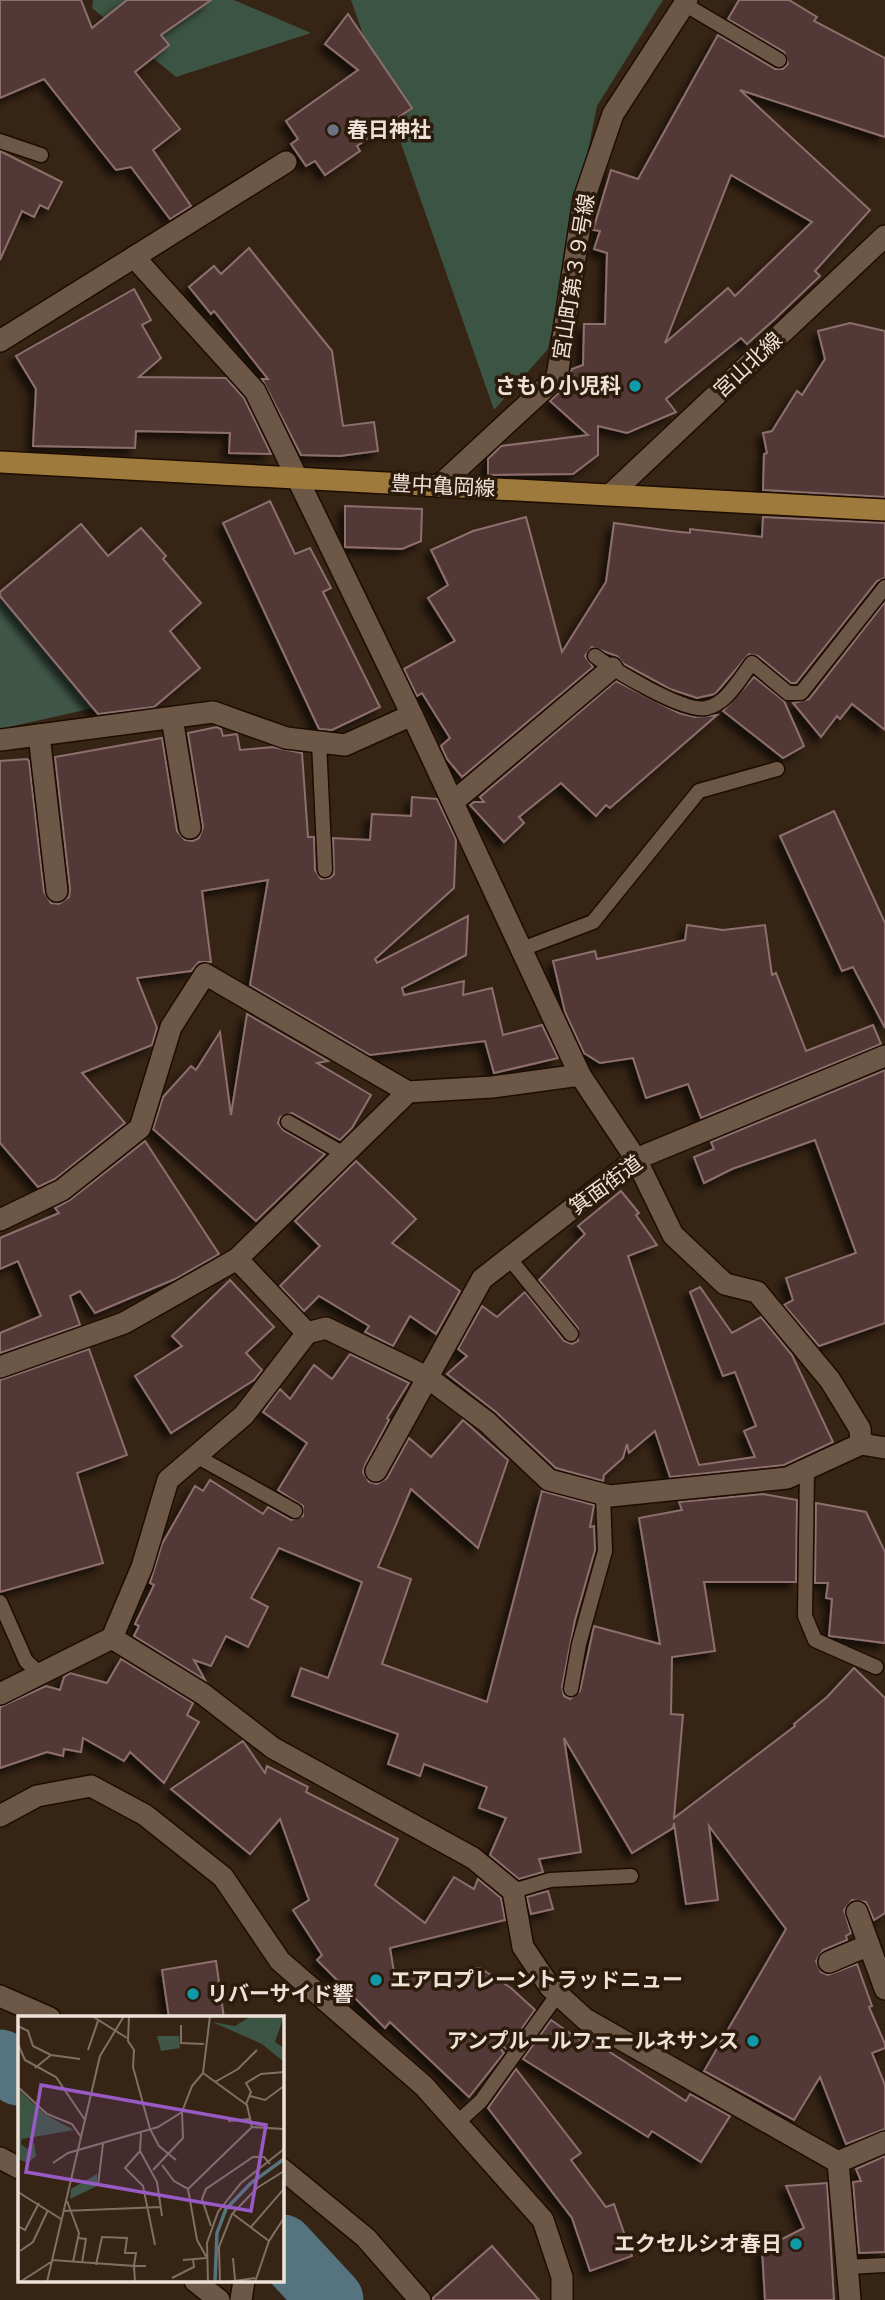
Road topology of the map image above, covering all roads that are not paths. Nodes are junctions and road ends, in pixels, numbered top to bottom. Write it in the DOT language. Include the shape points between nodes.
graph roads {
  1 [pos="685,2"];
  2 [pos="779,60"];
  3 [pos="0,141"];
  4 [pos="41,155"];
  5 [pos="286,162"];
  6 [pos="885,236"];
  7 [pos="134,257"];
  8 [pos="0,341"];
  9 [pos="0,462"];
  10 [pos="297,480"];
  11 [pos="439,486"];
  12 [pos="611,494"];
  13 [pos="885,510"];
  14 [pos="885,587"];
  15 [pos="595,656"];
  16 [pos="612,668"];
  17 [pos="412,715"];
  18 [pos="172,718"];
  19 [pos="39,735"];
  20 [pos="0,740"];
  21 [pos="319,742"];
  22 [pos="776,769"];
  23 [pos="453,802"];
  24 [pos="190,828"];
  25 [pos="325,870"];
  26 [pos="57,891"];
  27 [pos="522,949"];
  28 [pos="885,1056"];
  29 [pos="580,1074"];
  30 [pos="408,1093"];
  31 [pos="288,1122"];
  32 [pos="344,1154"];
  33 [pos="636,1159"];
  34 [pos="0,1220"];
  35 [pos="509,1258"];
  36 [pos="237,1259"];
  37 [pos="307,1333"];
  38 [pos="571,1334"];
  39 [pos="0,1367"];
  40 [pos="427,1377"];
  41 [pos="861,1444"];
  42 [pos="885,1448"];
  43 [pos="197,1456"];
  44 [pos="807,1469"];
  45 [pos="376,1471"];
  46 [pos="603,1495"];
  47 [pos="295,1511"];
  48 [pos="0,1602"];
  49 [pos="112,1638"];
  50 [pos="876,1667"];
  51 [pos="40,1674"];
  52 [pos="571,1689"];
  53 [pos="0,1694"];
  54 [pos="0,1816"];
  55 [pos="631,1876"];
  56 [pos="513,1891"];
  57 [pos="857,1912"];
  58 [pos="869,1945"];
  59 [pos="829,1962"];
  60 [pos="885,1989"];
  61 [pos="558,1994"];
  62 [pos="0,1996"];
  63 [pos="45,2016"];
  64 [pos="457,2123"];
  65 [pos="885,2142"];
  66 [pos="0,2158"];
  67 [pos="838,2162"];
  68 [pos="18,2167"];
  69 [pos="284,2171"];
  70 [pos="885,2265"];
  71 [pos="847,2267"];
  72 [pos="196,2282"];
  73 [pos="244,2282"];
  74 [pos="219,2300"];
  75 [pos="241,2300"];
  76 [pos="420,2300"];
  77 [pos="562,2300"];
  78 [pos="850,2300"];
  1 -- 2 [label="lane"];
  1 -- 11 [label="street, 宮山町第３９号線" via="613,114 584,199 557,377"];
  3 -- 4 [label="lane"];
  5 -- 7 [label="street"];
  6 -- 12 [label="street, 宮山北線"];
  7 -- 8 [label="street"];
  7 -- 10 [label="street" via="255,391"];
  9 -- 10 [label="main road, 豊中亀岡線"];
  10 -- 11 [label="main road, 豊中亀岡線"];
  10 -- 17 [label="street"];
  11 -- 12 [label="main road, 豊中亀岡線"];
  12 -- 13 [label="main road, 豊中亀岡線"];
  14 -- 16 [label="lane" via="801,693 788,693 752,663 724,699 706,709 685,705"];
  15 -- 16 [label="lane"];
  16 -- 23 [label="street"];
  17 -- 21 [label="street" via="345,745"];
  17 -- 23 [label="street"];
  18 -- 19 [label="street"];
  18 -- 21 [label="street" via="213,712 286,738"];
  18 -- 24 [label="street"];
  19 -- 20 [label="street"];
  19 -- 26 [label="street"];
  21 -- 25 [label="lane"];
  22 -- 27 [label="lane" via="699,791 593,922"];
  23 -- 27 [label="street"];
  27 -- 29 [label="street"];
  28 -- 33 [label="street, 箕面街道"];
  29 -- 30 [label="street"];
  29 -- 33 [label="street"];
  30 -- 32 [label="street"];
  30 -- 34 [label="street" via="205,974 171,1027 140,1128 62,1190"];
  31 -- 32 [label="lane"];
  32 -- 36 [label="street"];
  33 -- 35 [label="street, 箕面街道"];
  33 -- 41 [label="street" via="673,1235 725,1284 757,1292 830,1380 860,1429"];
  35 -- 38 [label="lane"];
  35 -- 40 [label="street, 箕面街道" via="482,1279"];
  36 -- 37 [label="street"];
  36 -- 39 [label="street" via="124,1323"];
  37 -- 40 [label="street" via="326,1328"];
  37 -- 43 [label="street" via="244,1415"];
  40 -- 45 [label="street, 箕面街道"];
  40 -- 46 [label="street" via="487,1422 549,1480"];
  41 -- 42 [label="street"];
  41 -- 44 [label="street"];
  43 -- 47 [label="lane"];
  43 -- 49 [label="street" via="168,1480 142,1567"];
  44 -- 46 [label="street" via="786,1478"];
  44 -- 50 [label="lane" via="805,1616 815,1640"];
  46 -- 52 [label="lane" via="605,1550"];
  48 -- 51 [label="lane" via="26,1661"];
  49 -- 51 [label="street"];
  49 -- 56 [label="street" via="203,1693 273,1748 473,1857"];
  51 -- 53 [label="street"];
  54 -- 64 [label="street" via="37,1796 91,1786 145,1815 223,1877 280,1961 424,2086"];
  55 -- 56 [label="lane" via="550,1880"];
  56 -- 61 [label="street" via="523,1947"];
  57 -- 58 [label="street"];
  58 -- 59 [label="street"];
  58 -- 60 [label="street"];
  61 -- 64 [label="lane" via="481,2101"];
  61 -- 67 [label="street" via="586,2019"];
  62 -- 63 [label="street"];
  64 -- 77 [label="street" via="543,2220 562,2277"];
  65 -- 67 [label="street"];
  66 -- 68 [label="street"];
  67 -- 71 [label="street"];
  69 -- 76 [label="street" via="366,2238"];
  70 -- 71 [label="lane"];
  71 -- 78 [label="street"];
  72 -- 74 [label="street"];
  73 -- 75 [label="street"];
}
